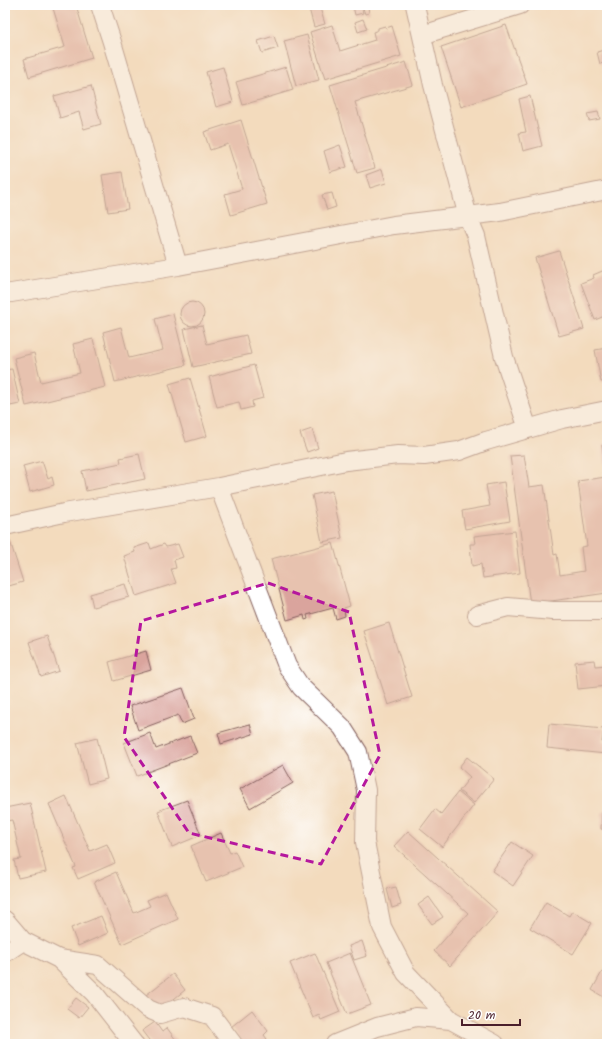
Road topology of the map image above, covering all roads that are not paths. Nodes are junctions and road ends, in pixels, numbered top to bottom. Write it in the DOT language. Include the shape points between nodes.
graph roads {
  1 [pos="100,5"];
  2 [pos="415,5"];
  3 [pos="520,5"];
  4 [pos="422,35"];
  5 [pos="607,190"];
  6 [pos="468,217"];
  7 [pos="178,266"];
  8 [pos="5,294"];
  9 [pos="607,410"];
  10 [pos="528,429"];
  11 [pos="219,486"];
  12 [pos="5,526"];
  13 [pos="607,609"];
  14 [pos="477,615"];
  15 [pos="5,920"];
  16 [pos="23,941"];
  17 [pos="5,953"];
  18 [pos="59,959"];
  19 [pos="451,1020"];
  20 [pos="134,1044"];
  21 [pos="233,1044"];
  22 [pos="336,1044"];
  23 [pos="495,1044"];
  1 -- 7 [label="street"];
  2 -- 4 [label="street"];
  3 -- 4 [label="street"];
  4 -- 6 [label="street"];
  5 -- 6 [label="street"];
  6 -- 7 [label="street" via="394,225"];
  6 -- 10 [label="street" via="476,236 504,357"];
  7 -- 8 [label="street"];
  9 -- 10 [label="street"];
  10 -- 11 [label="street" via="459,451 424,456 375,456"];
  11 -- 12 [label="street"];
  11 -- 19 [label="street" via="287,666 301,687 342,727 358,752 366,790 365,842 382,927 406,973"];
  13 -- 14 [label="street" via="553,611 508,607"];
  15 -- 16 [label="street"];
  16 -- 17 [label="street"];
  16 -- 18 [label="street"];
  18 -- 20 [label="street" via="94,994"];
  18 -- 21 [label="street" via="98,965 148,1009 160,1014 184,1007 212,1016"];
  19 -- 22 [label="street" via="416,1017 377,1027"];
  19 -- 23 [label="street"];
}
